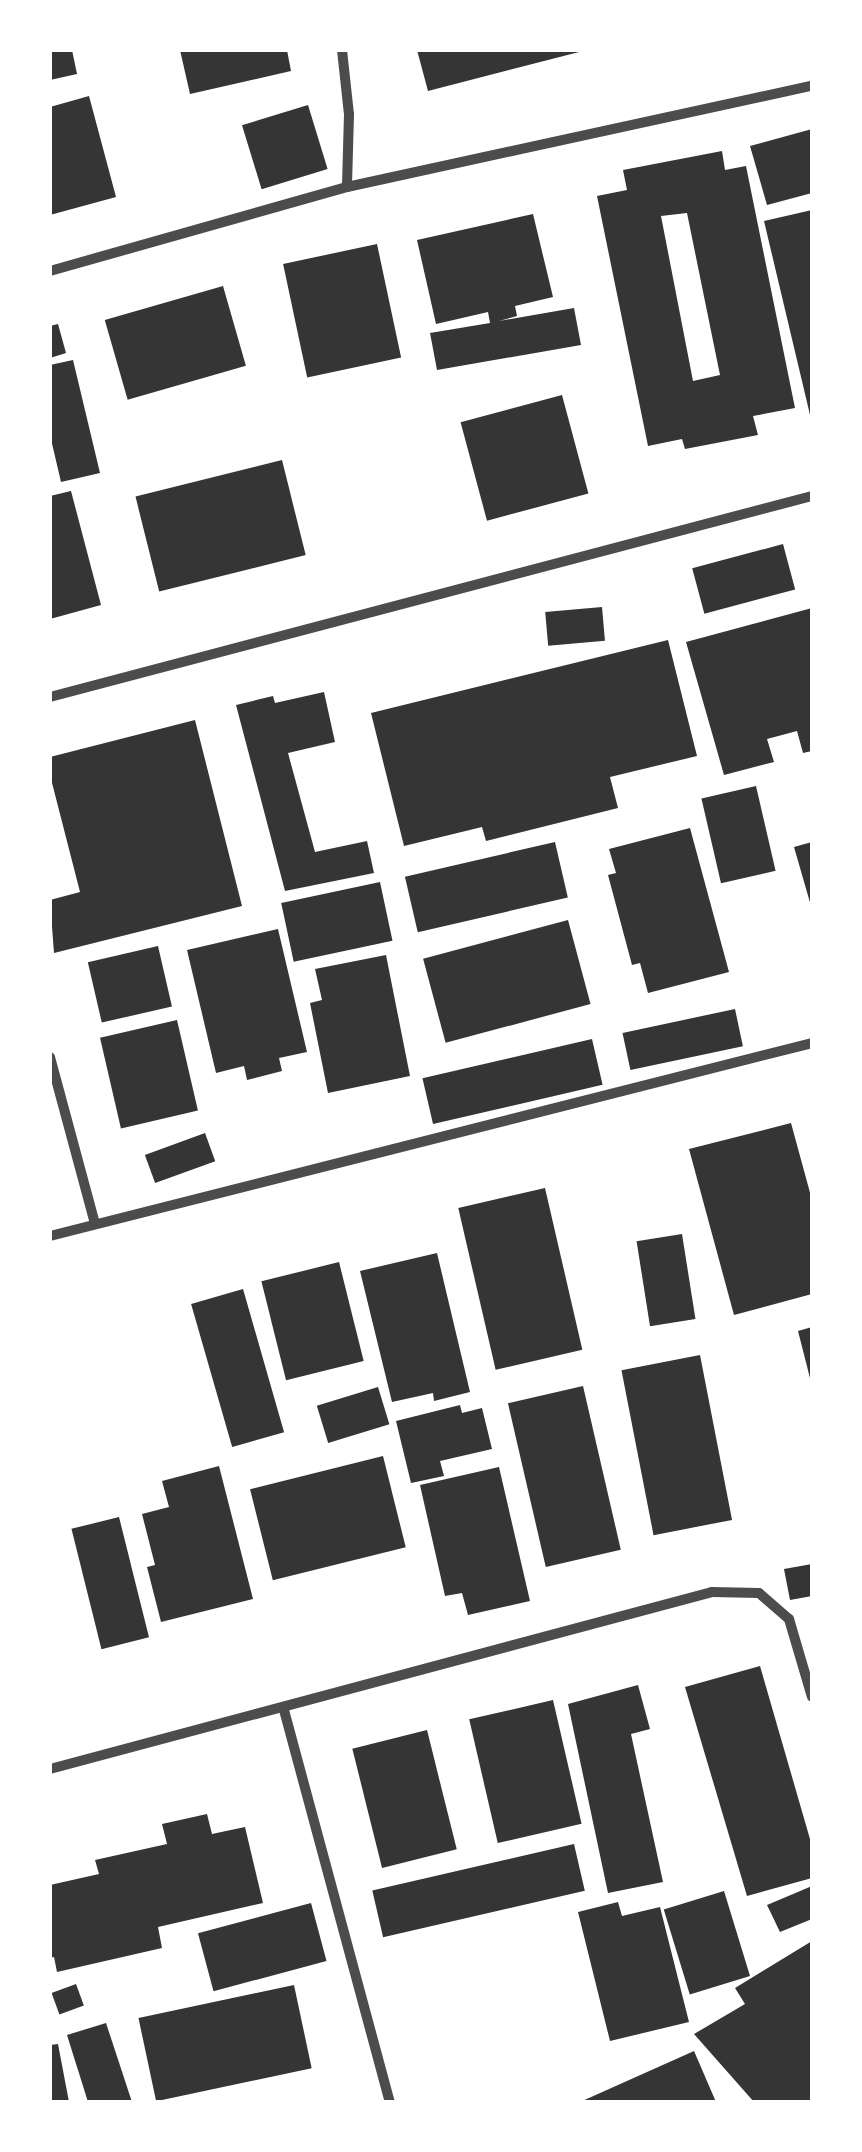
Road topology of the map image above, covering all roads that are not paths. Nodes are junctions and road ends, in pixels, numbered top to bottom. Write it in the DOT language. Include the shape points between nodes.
graph roads {
  1 [pos="342,50"];
  2 [pos="812,86"];
  3 [pos="348,187"];
  4 [pos="50,271"];
  5 [pos="812,496"];
  6 [pos="50,696"];
  7 [pos="812,1043"];
  8 [pos="50,1057"];
  9 [pos="95,1224"];
  10 [pos="50,1236"];
  11 [pos="812,1697"];
  12 [pos="284,1710"];
  13 [pos="50,1769"];
  14 [pos="390,2102"];
  1 -- 3 [label="street"];
  2 -- 3 [label="street"];
  3 -- 4 [label="street"];
  5 -- 6 [label="street"];
  7 -- 9 [label="street"];
  8 -- 9 [label="street"];
  9 -- 10 [label="street"];
  11 -- 12 [label="street" via="789,1619 759,1593 712,1592"];
  12 -- 13 [label="street"];
  12 -- 14 [label="street"];
}
